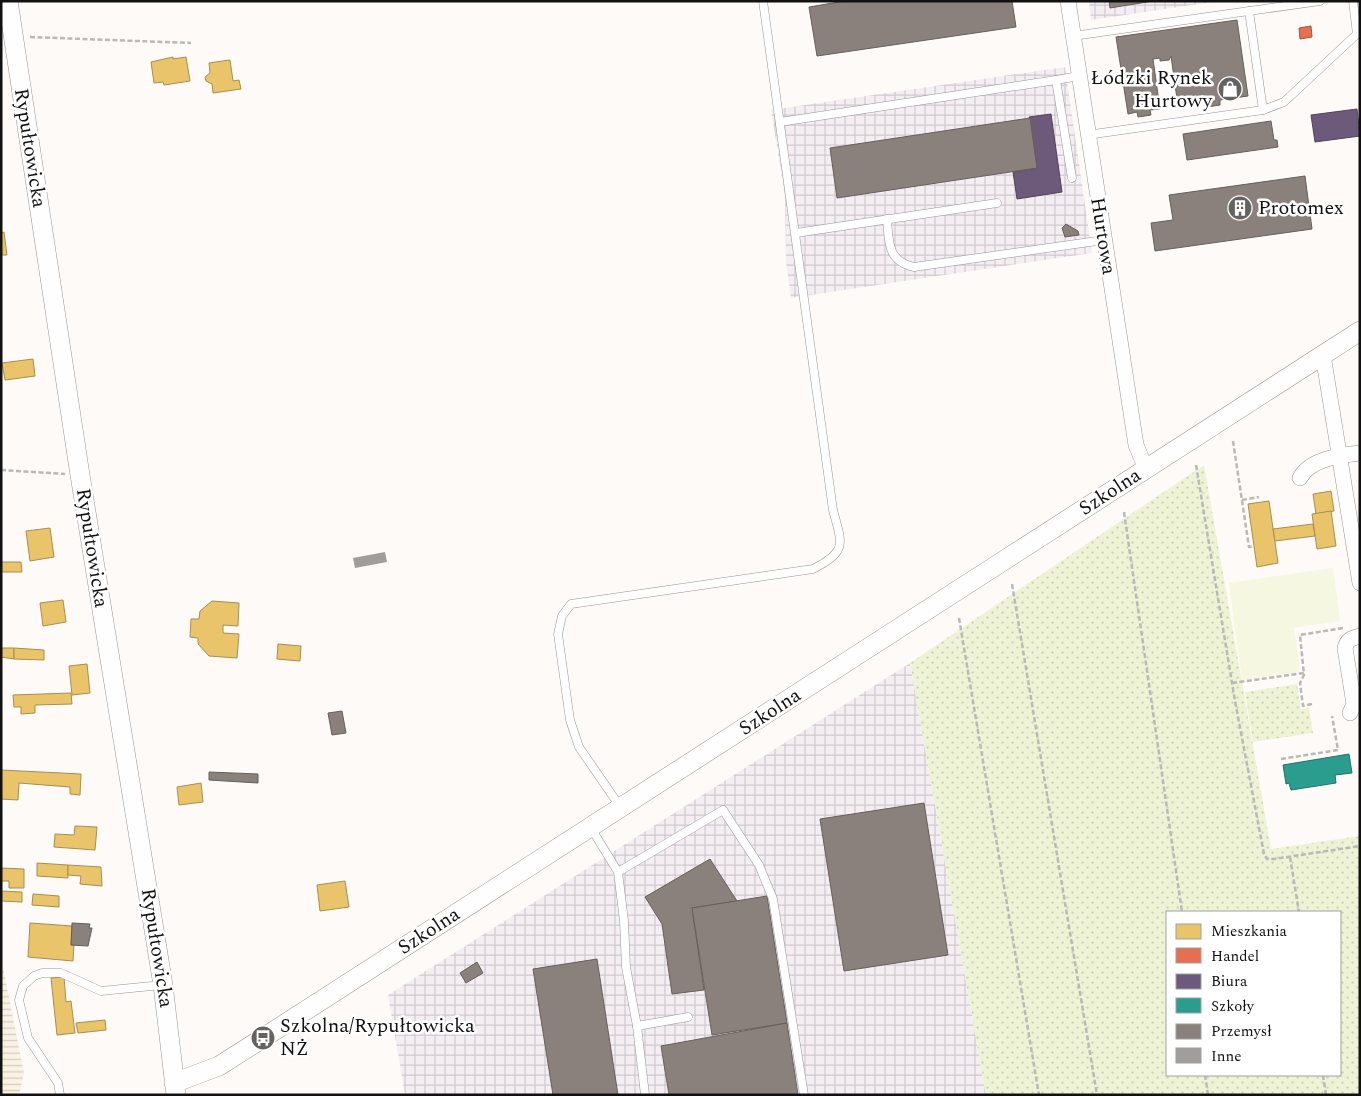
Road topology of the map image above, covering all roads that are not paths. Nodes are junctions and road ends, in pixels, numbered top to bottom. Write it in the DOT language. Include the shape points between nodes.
graph roads {
  1 [pos="8,1"];
  2 [pos="763,1"];
  3 [pos="1068,1"];
  4 [pos="1320,1"];
  5 [pos="1353,1"];
  6 [pos="1249,11"];
  7 [pos="1073,36"];
  8 [pos="1079,76"];
  9 [pos="1056,80"];
  10 [pos="1263,110"];
  11 [pos="780,122"];
  12 [pos="1087,135"];
  13 [pos="1072,178"];
  14 [pos="997,203"];
  15 [pos="887,219"];
  16 [pos="796,232"];
  17 [pos="1104,240"];
  18 [pos="1360,330"];
  19 [pos="1323,355"];
  20 [pos="1360,453"];
  21 [pos="1338,455"];
  22 [pos="1146,469"];
  23 [pos="1300,478"];
  24 [pos="1360,583"];
  25 [pos="1355,637"];
  26 [pos="1350,713"];
  27 [pos="621,808"];
  28 [pos="590,828"];
  29 [pos="618,872"];
  30 [pos="163,985"];
  31 [pos="688,1017"];
  32 [pos="637,1026"];
  33 [pos="175,1089"];
  34 [pos="60,1095"];
  35 [pos="645,1095"];
  36 [pos="804,1095"];
  1 -- 30 [label="street, Rypułtowicka" via="80,475"];
  2 -- 11 [label="lane"];
  3 -- 7 [label="street, Hurtowa"];
  4 -- 6 [label="lane"];
  5 -- 10 [label="lane" via="1357,34 1284,102"];
  6 -- 7 [label="lane"];
  6 -- 10 [label="lane"];
  7 -- 8 [label="street, Hurtowa"];
  8 -- 9 [label="lane"];
  8 -- 12 [label="street, Hurtowa"];
  9 -- 11 [label="lane"];
  9 -- 13 [label="lane"];
  10 -- 12 [label="lane"];
  11 -- 16 [label="lane"];
  12 -- 17 [label="street, Hurtowa"];
  14 -- 15 [label="lane"];
  15 -- 16 [label="lane"];
  15 -- 17 [label="lane" via="894,257 903,265 914,267"];
  16 -- 27 [label="lane" via="840,547 831,560 813,569 571,604 562,616 558,634 570,720 579,746"];
  17 -- 22 [label="street, Hurtowa" via="1136,445"];
  18 -- 19 [label="street, Szkolna"];
  19 -- 21 [label="street"];
  19 -- 22 [label="street, Szkolna"];
  20 -- 21 [label="street"];
  21 -- 23 [label="street" via="1306,468"];
  21 -- 24 [label="street"];
  22 -- 27 [label="street, Szkolna"];
  25 -- 26 [label="street" via="1345,648 1354,704"];
  27 -- 28 [label="street, Szkolna"];
  28 -- 29 [label="lane"];
  28 -- 33 [label="street, Szkolna" via="219,1066"];
  29 -- 32 [label="lane" via="626,967"];
  29 -- 36 [label="lane" via="723,810 759,865 773,899"];
  30 -- 33 [label="street, Rypułtowicka"];
  30 -- 34 [label="lane" via="100,991 61,973 42,973 23,986 19,1000 28,1038 58,1084"];
  31 -- 32 [label="lane"];
  32 -- 35 [label="lane"];
}
